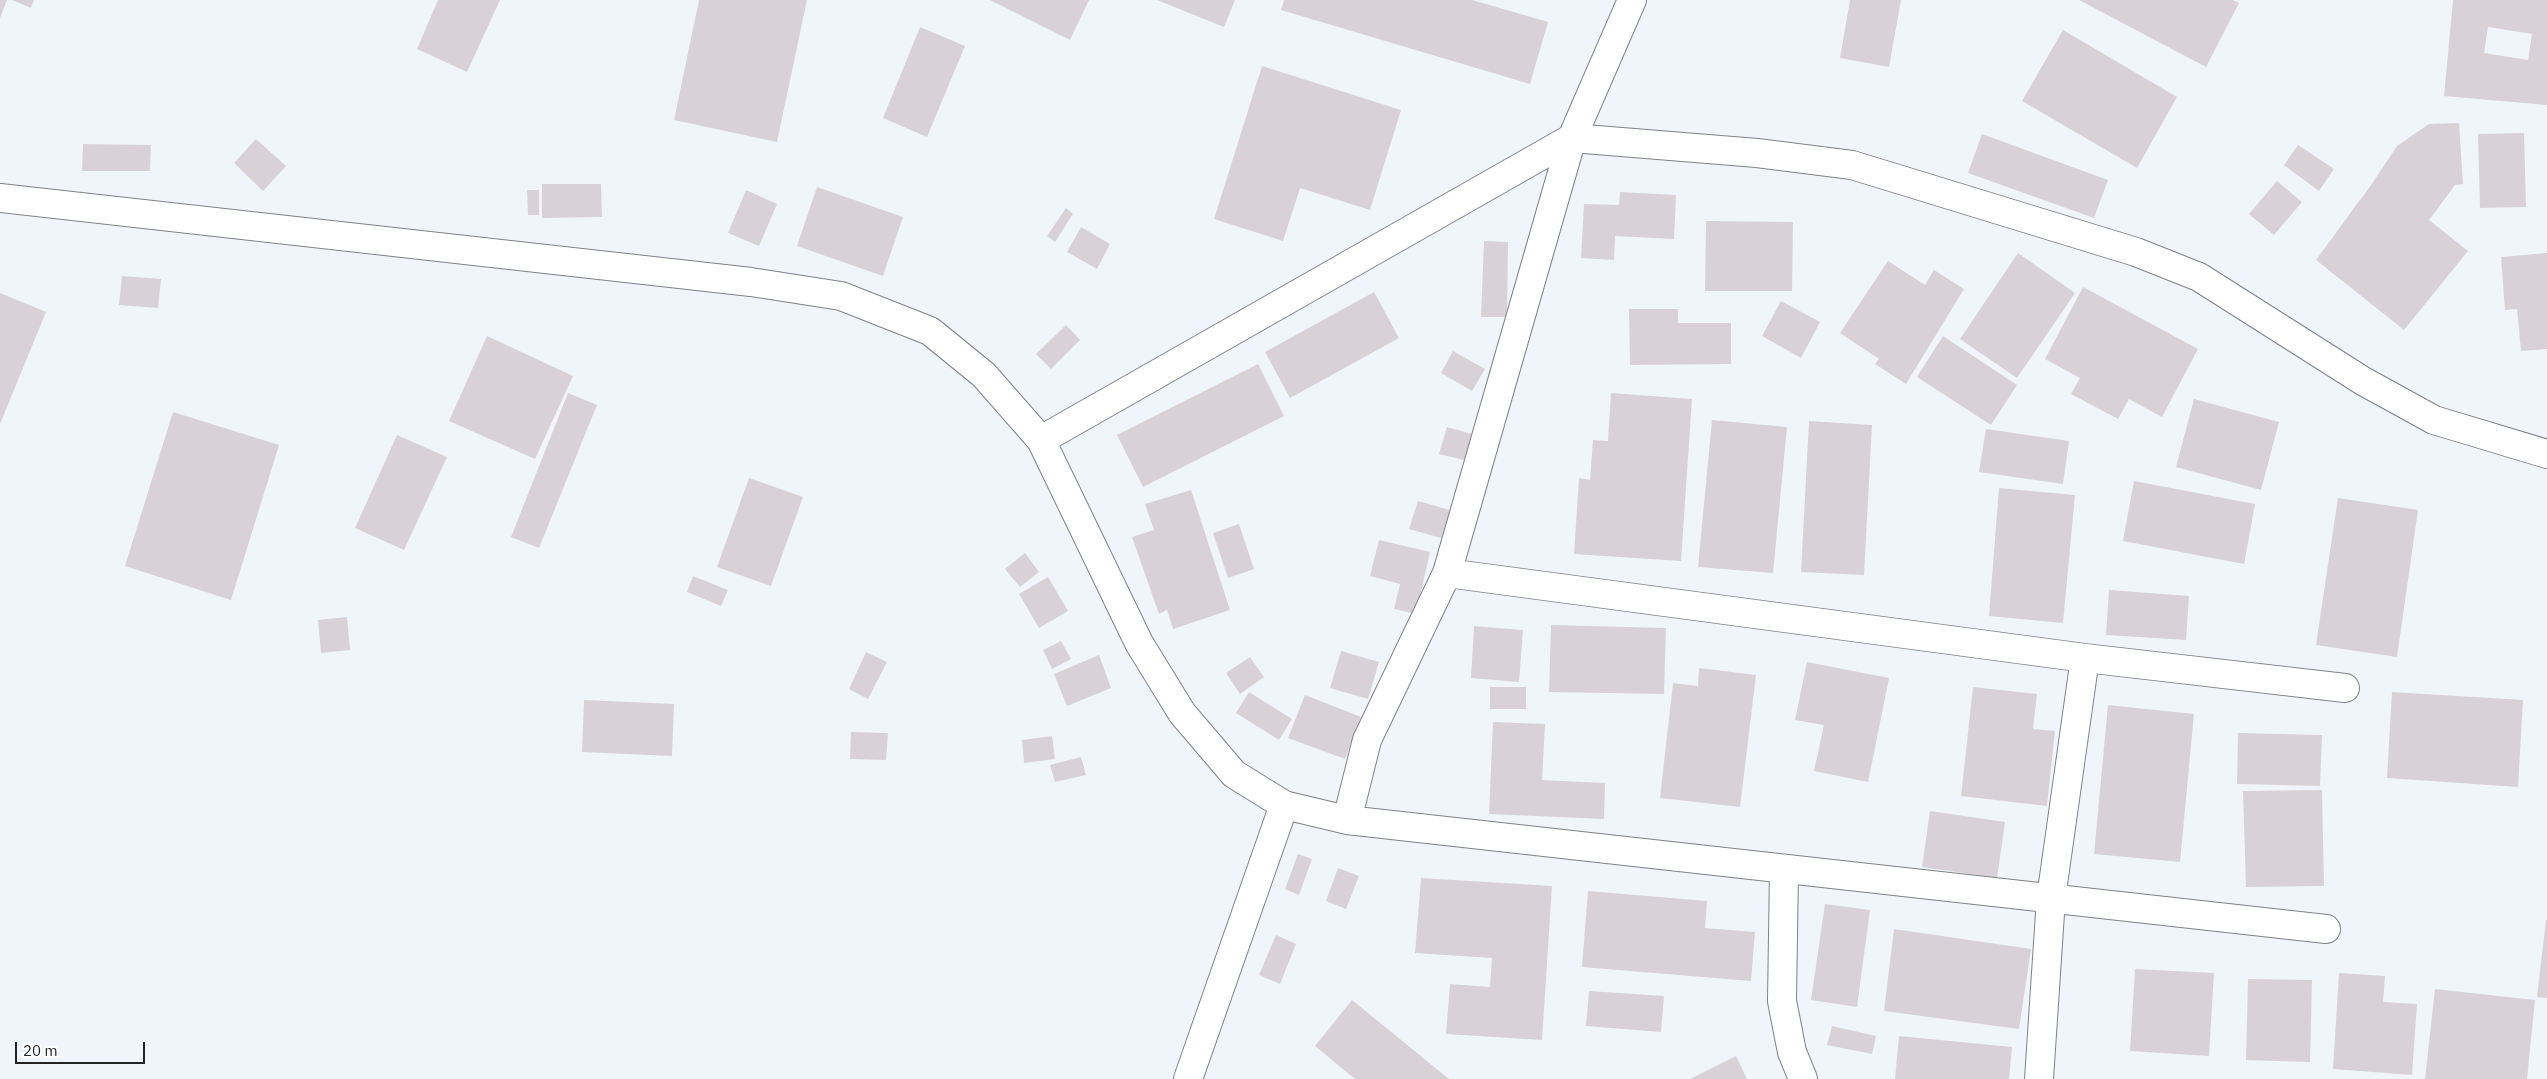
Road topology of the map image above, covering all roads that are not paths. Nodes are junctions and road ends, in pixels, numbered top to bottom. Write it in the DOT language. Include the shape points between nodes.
graph roads {
  1 [pos="1632,0"];
  2 [pos="1572,138"];
  3 [pos="0,198"];
  4 [pos="1041,440"];
  5 [pos="2547,454"];
  6 [pos="1447,572"];
  7 [pos="2085,658"];
  8 [pos="2345,688"];
  9 [pos="1284,805"];
  10 [pos="1347,820"];
  11 [pos="1784,870"];
  12 [pos="2051,898"];
  13 [pos="2326,929"];
  14 [pos="1188,1079"];
  15 [pos="1803,1079"];
  16 [pos="2039,1079"];
  1 -- 2 [label="street"];
  2 -- 4 [label="street"];
  2 -- 5 [label="street" via="1757,153 1852,165 2136,252 2199,277 2363,381 2434,420"];
  2 -- 6 [label="street"];
  3 -- 4 [label="street" via="751,282 841,296 930,331 984,374"];
  4 -- 9 [label="street" via="1140,643 1182,713 1234,774"];
  6 -- 7 [label="street"];
  6 -- 10 [label="street" via="1367,740"];
  7 -- 8 [label="street"];
  7 -- 12 [label="street"];
  9 -- 10 [label="street"];
  9 -- 14 [label="street"];
  10 -- 11 [label="street"];
  11 -- 12 [label="street"];
  11 -- 15 [label="street" via="1782,1001 1792,1052"];
  12 -- 13 [label="street"];
  12 -- 16 [label="street"];
}
